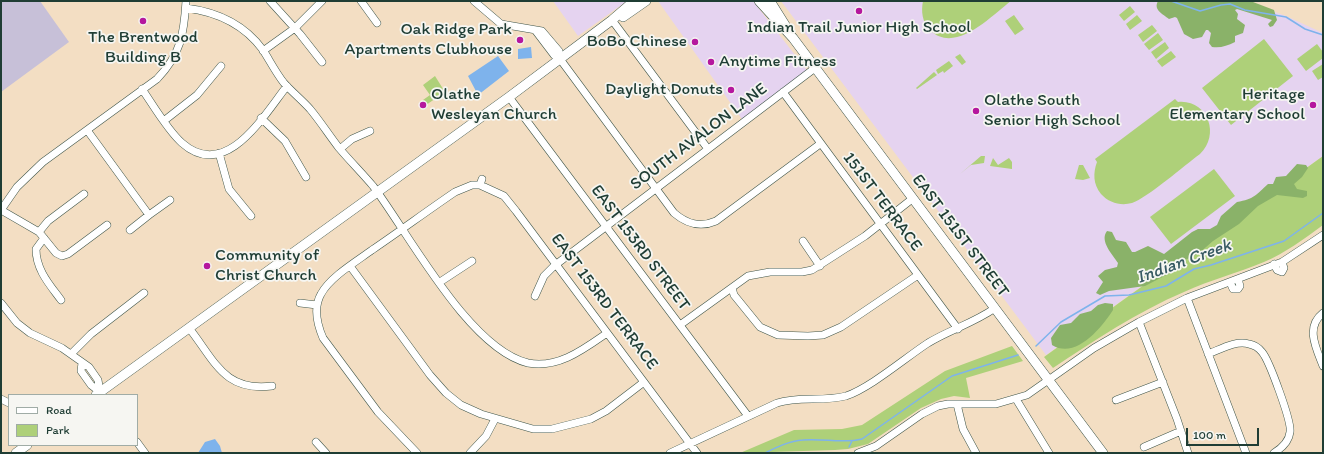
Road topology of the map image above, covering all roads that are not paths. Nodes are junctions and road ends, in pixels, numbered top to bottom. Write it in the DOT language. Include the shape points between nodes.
graph roads {
  1 [pos="270,1"];
  2 [pos="322,1"];
  3 [pos="361,1"];
  4 [pos="474,1"];
  5 [pos="634,1"];
  6 [pos="646,1"];
  7 [pos="759,1"];
  8 [pos="770,1"];
  9 [pos="186,5"];
  10 [pos="612,20"];
  11 [pos="376,23"];
  12 [pos="295,28"];
  13 [pos="793,38"];
  14 [pos="263,51"];
  15 [pos="560,59"];
  16 [pos="322,62"];
  17 [pos="221,66"];
  18 [pos="815,68"];
  19 [pos="287,86"];
  20 [pos="142,89"];
  21 [pos="783,92"];
  22 [pos="509,97"];
  23 [pos="261,118"];
  24 [pos="165,120"];
  25 [pos="87,130"];
  26 [pos="370,131"];
  27 [pos="820,144"];
  28 [pos="340,149"];
  29 [pos="708,149"];
  30 [pos="219,154"];
  31 [pos="306,176"];
  32 [pos="656,188"];
  33 [pos="377,192"];
  34 [pos="84,194"];
  35 [pos="912,199"];
  36 [pos="170,200"];
  37 [pos="1,210"];
  38 [pos="150,215"];
  39 [pos="251,216"];
  40 [pos="107,225"];
  41 [pos="880,225"];
  42 [pos="606,227"];
  43 [pos="402,229"];
  44 [pos="130,230"];
  45 [pos="39,232"];
  46 [pos="44,238"];
  47 [pos="1322,238"];
  48 [pos="803,241"];
  49 [pos="472,261"];
  50 [pos="557,264"];
  51 [pos="350,266"];
  52 [pos="820,266"];
  53 [pos="918,274"];
  54 [pos="440,282"];
  55 [pos="732,288"];
  56 [pos="144,293"];
  57 [pos="535,296"];
  58 [pos="1187,298"];
  59 [pos="61,300"];
  60 [pos="1,303"];
  61 [pos="300,303"];
  62 [pos="318,306"];
  63 [pos="995,308"];
  64 [pos="1323,313"];
  65 [pos="1138,322"];
  66 [pos="680,325"];
  67 [pos="189,328"];
  68 [pos="958,329"];
  69 [pos="607,333"];
  70 [pos="71,354"];
  71 [pos="1208,354"];
  72 [pos="1323,366"];
  73 [pos="1048,381"];
  74 [pos="644,382"];
  75 [pos="1162,382"];
  76 [pos="272,386"];
  77 [pos="99,394"];
  78 [pos="1016,399"];
  79 [pos="1116,400"];
  80 [pos="957,404"];
  81 [pos="748,416"];
  82 [pos="495,419"];
  83 [pos="1181,431"];
  84 [pos="316,442"];
  85 [pos="138,443"];
  86 [pos="691,444"];
  87 [pos="26,446"];
  88 [pos="1144,447"];
  89 [pos="861,452"];
  90 [pos="16,453"];
  91 [pos="146,453"];
  92 [pos="326,453"];
  93 [pos="417,453"];
  94 [pos="470,453"];
  95 [pos="670,453"];
  96 [pos="697,453"];
  97 [pos="976,453"];
  98 [pos="1049,453"];
  99 [pos="1103,453"];
  100 [pos="1188,453"];
  101 [pos="1246,453"];
  102 [pos="1274,453"];
  1 -- 12 [label="street"];
  2 -- 12 [label="street"];
  3 -- 11 [label="street"];
  4 -- 15 [label="street" via="501,24 546,34 559,51"];
  5 -- 10 [label="main road"];
  6 -- 10 [label="main road" via="622,18"];
  7 -- 13 [label="main road, EAST 151ST STREET"];
  8 -- 13 [label="main road, EAST 151ST STREET"];
  9 -- 14 [label="street" via="233,22 250,35"];
  9 -- 20 [label="street" via="183,36 174,57 168,68"];
  10 -- 15 [label="main road"];
  10 -- 29 [label="street"];
  12 -- 14 [label="street"];
  12 -- 16 [label="street"];
  13 -- 18 [label="main road, EAST 151ST STREET"];
  14 -- 19 [label="street"];
  15 -- 22 [label="main road"];
  15 -- 32 [label="street"];
  17 -- 24 [label="street" via="198,95"];
  18 -- 21 [label="street, SOUTH AVALON LANE"];
  18 -- 35 [label="main road, EAST 151ST STREET"];
  19 -- 23 [label="street"];
  19 -- 28 [label="street" via="309,108"];
  20 -- 24 [label="street"];
  20 -- 25 [label="street"];
  21 -- 27 [label="street, 151ST TERRACE"];
  21 -- 29 [label="street, SOUTH AVALON LANE"];
  22 -- 33 [label="main road"];
  22 -- 42 [label="street, EAST 153RD STREET"];
  23 -- 30 [label="street" via="237,146"];
  23 -- 31 [label="street" via="285,141"];
  24 -- 30 [label="street" via="187,146 199,152"];
  25 -- 37 [label="street" via="29,174"];
  25 -- 38 [label="street"];
  26 -- 28 [label="street" via="352,139"];
  27 -- 32 [label="street" via="711,223 698,225 684,220 674,213"];
  27 -- 41 [label="street, 151ST TERRACE"];
  28 -- 33 [label="street"];
  29 -- 32 [label="street, SOUTH AVALON LANE"];
  30 -- 39 [label="street" via="229,189"];
  32 -- 42 [label="street, SOUTH AVALON LANE"];
  33 -- 43 [label="street"];
  33 -- 67 [label="main road"];
  34 -- 45 [label="street" via="48,221"];
  35 -- 41 [label="street"];
  35 -- 63 [label="main road, EAST 151ST STREET"];
  36 -- 38 [label="street"];
  37 -- 45 [label="street"];
  38 -- 44 [label="street"];
  40 -- 46 [label="street" via="65,256 56,253"];
  41 -- 52 [label="street"];
  41 -- 53 [label="street, 151ST TERRACE"];
  42 -- 50 [label="street, SOUTH AVALON LANE"];
  42 -- 66 [label="street, EAST 153RD STREET"];
  43 -- 50 [label="street, EAST 153RD TERRACE" via="455,192 481,182 504,196"];
  43 -- 51 [label="street"];
  43 -- 54 [label="street"];
  45 -- 46 [label="street"];
  46 -- 59 [label="street" via="36,249 38,263 41,272"];
  47 -- 58 [label="street" via="1282,262 1282,272 1277,270 1274,264 1238,279 1238,289 1233,289 1230,282"];
  48 -- 52 [label="street"];
  49 -- 54 [label="street"];
  50 -- 57 [label="street, SOUTH AVALON LANE" via="544,276"];
  50 -- 69 [label="street, EAST 153RD TERRACE"];
  51 -- 62 [label="street" via="334,278 321,293"];
  51 -- 82 [label="street" via="446,393 461,405"];
  52 -- 55 [label="street" via="802,272 756,273"];
  53 -- 55 [label="street" via="841,328 808,336 778,335 760,327 734,295"];
  53 -- 68 [label="street, 151ST TERRACE"];
  54 -- 69 [label="street" via="464,317 483,336 511,356 529,363 566,360"];
  55 -- 66 [label="street"];
  56 -- 70 [label="street" via="91,334"];
  58 -- 65 [label="street"];
  58 -- 71 [label="street"];
  60 -- 70 [label="street" via="30,333"];
  61 -- 62 [label="street"];
  62 -- 93 [label="street" via="318,326 323,338 378,412"];
  63 -- 68 [label="street"];
  63 -- 73 [label="main road, EAST 151ST STREET"];
  64 -- 72 [label="street" via="1314,325 1312,334"];
  65 -- 73 [label="street" via="1094,348"];
  65 -- 75 [label="street"];
  66 -- 81 [label="street, EAST 153RD STREET"];
  67 -- 76 [label="street" via="231,380 251,387"];
  67 -- 77 [label="main road"];
  68 -- 81 [label="street" via="928,343 848,395 830,399 786,400"];
  69 -- 74 [label="street, EAST 153RD TERRACE"];
  70 -- 77 [label="street" via="82,363 81,371"];
  71 -- 101 [label="street"];
  71 -- 102 [label="street" via="1243,343 1255,346 1261,351 1291,426 1286,444"];
  73 -- 78 [label="street"];
  73 -- 99 [label="main road, EAST 151ST STREET"];
  74 -- 82 [label="street" via="606,411 574,424 552,429 533,429"];
  74 -- 86 [label="street, EAST 153RD TERRACE"];
  75 -- 79 [label="street"];
  75 -- 83 [label="street"];
  78 -- 80 [label="street" via="996,404"];
  78 -- 98 [label="street"];
  80 -- 89 [label="street" via="929,410 876,446"];
  80 -- 97 [label="street" via="963,429"];
  81 -- 86 [label="street"];
  82 -- 94 [label="street" via="486,436"];
  83 -- 88 [label="street"];
  83 -- 100 [label="street"];
  84 -- 92 [label="street"];
  85 -- 91 [label="street"];
  86 -- 95 [label="street"];
  86 -- 96 [label="street, EAST 153RD TERRACE"];
  87 -- 90 [label="main road"];
}
